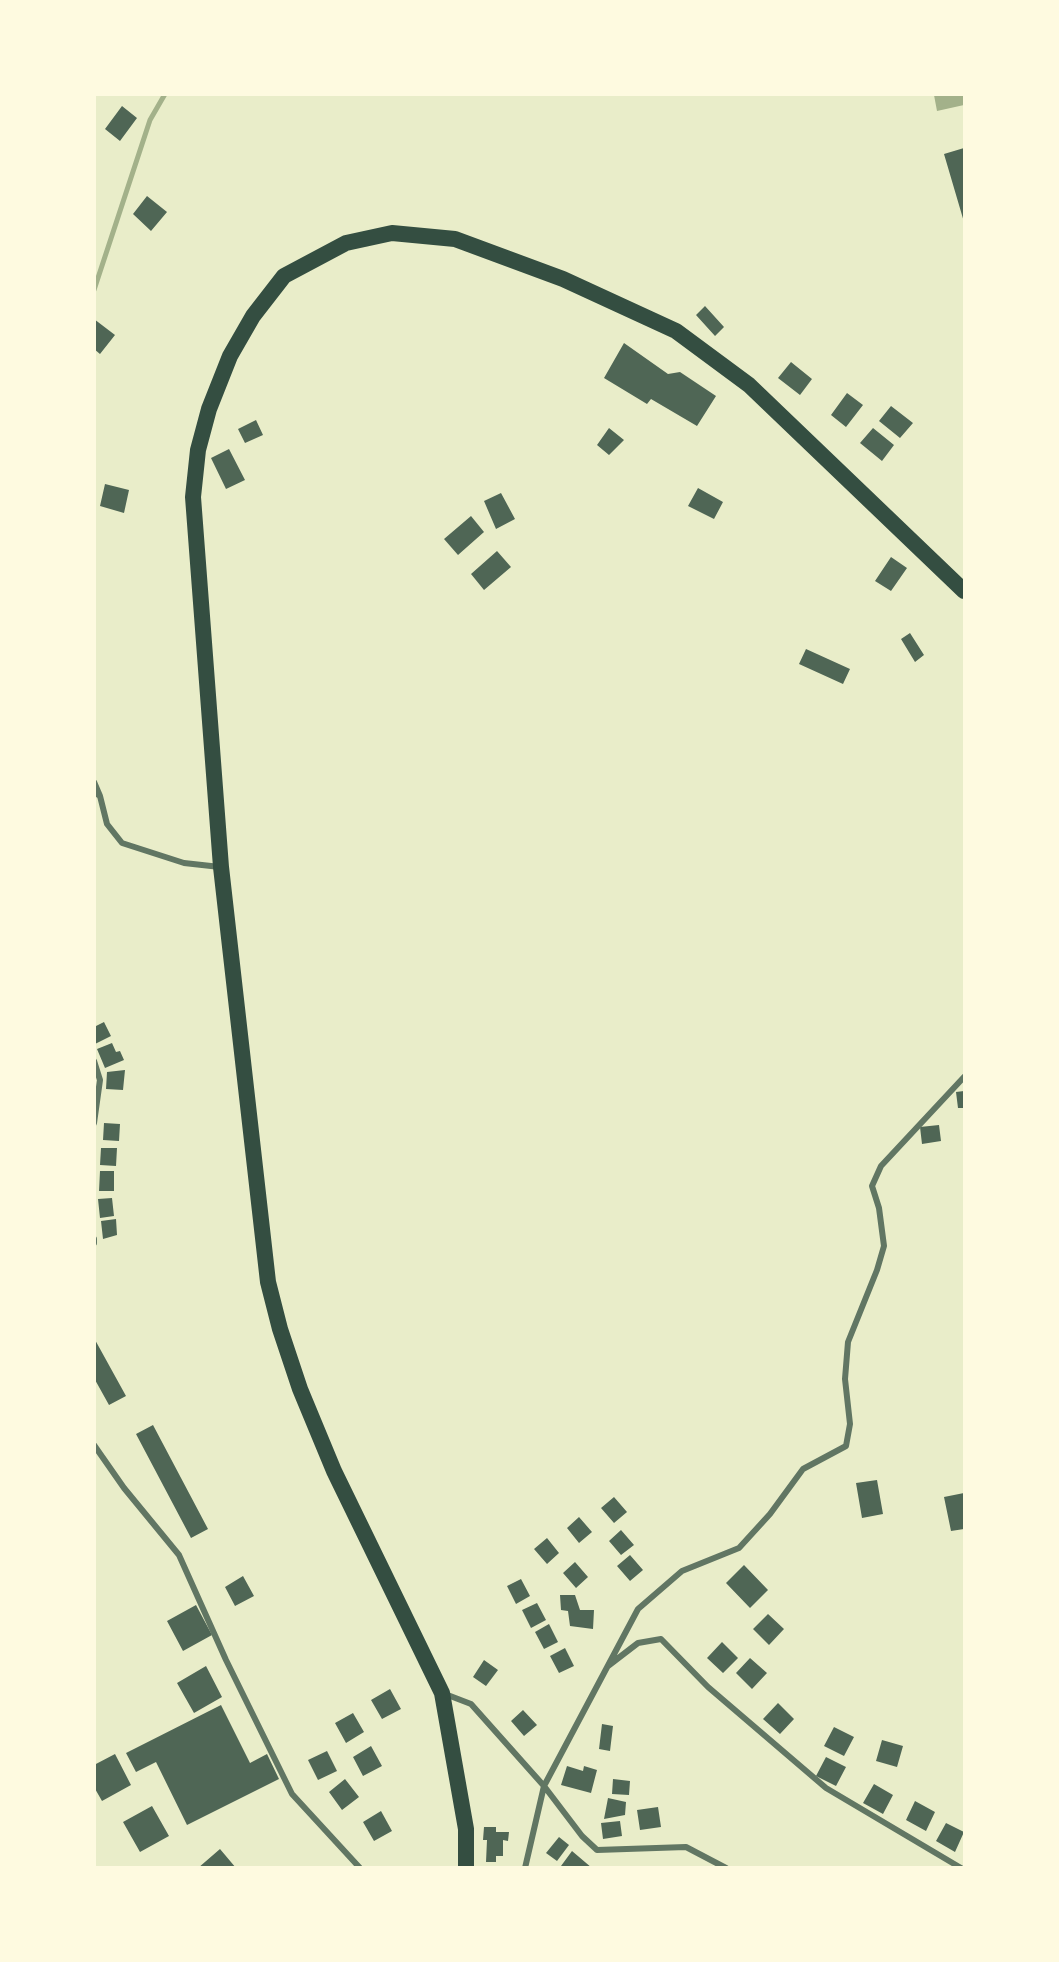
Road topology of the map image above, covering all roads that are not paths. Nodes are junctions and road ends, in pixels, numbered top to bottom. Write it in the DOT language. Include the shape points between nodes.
graph roads {
  1 [pos="964,591"];
  2 [pos="94,782"];
  3 [pos="94,792"];
  4 [pos="100,796"];
  5 [pos="221,867"];
  6 [pos="94,1061"];
  7 [pos="964,1077"];
  8 [pos="94,1123"];
  9 [pos="94,1445"];
  10 [pos="605,1668"];
  11 [pos="442,1693"];
  12 [pos="544,1786"];
  13 [pos="360,1868"];
  14 [pos="466,1868"];
  15 [pos="525,1868"];
  16 [pos="726,1868"];
  17 [pos="961,1868"];
  1 -- 5 [label="highway" via="749,385 676,331 563,279 455,239 392,233 346,243 285,276 253,316 230,356 198,450 193,497"];
  2 -- 4 [label="street"];
  3 -- 4 [label="street"];
  4 -- 5 [label="street" via="107,824 122,843 184,863"];
  5 -- 11 [label="highway" via="268,1282 280,1329 334,1471"];
  6 -- 8 [label="street" via="100,1080"];
  7 -- 10 [label="street" via="881,1166 872,1186 884,1246 848,1342 845,1379 850,1424 846,1446 803,1469 739,1548 682,1571 638,1609"];
  9 -- 13 [label="street" via="179,1555 292,1794"];
  10 -- 12 [label="street"];
  10 -- 17 [label="street" via="638,1643 661,1639 708,1687 826,1788"];
  11 -- 12 [label="street" via="471,1704"];
  11 -- 14 [label="highway" via="466,1829"];
  12 -- 15 [label="street"];
  12 -- 16 [label="street" via="597,1850 686,1847"];
}
